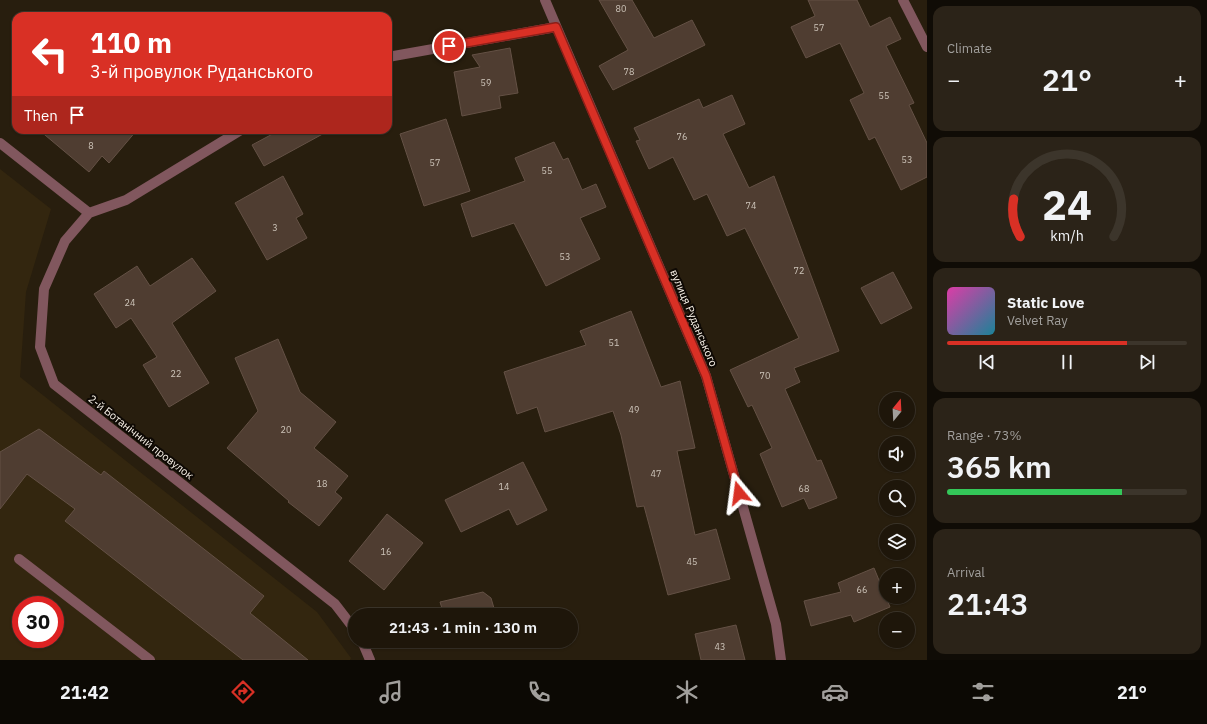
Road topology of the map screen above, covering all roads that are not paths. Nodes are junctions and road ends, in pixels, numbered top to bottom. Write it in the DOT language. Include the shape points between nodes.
graph roads {
  1 [pos="545,0"];
  2 [pos="903,0"];
  3 [pos="556,27"];
  4 [pos="927,47"];
  5 [pos="392,56"];
  6 [pos="234,134"];
  7 [pos="0,143"];
  8 [pos="89,213"];
  9 [pos="19,558"];
  10 [pos="348,621"];
  11 [pos="365,648"];
  12 [pos="150,660"];
  13 [pos="370,660"];
  14 [pos="781,660"];
  1 -- 3 [label="street, вулиця Руданського"];
  2 -- 4 [label="street"];
  3 -- 5 [label="street"];
  3 -- 14 [label="street, вулиця Руданського" via="706,376 776,624"];
  6 -- 8 [label="street" via="126,200"];
  7 -- 8 [label="street"];
  8 -- 10 [label="street, 2-й Ботанічний провулок" via="65,242 44,289 40,347 54,384 335,604"];
  9 -- 12 [label="street"];
  11 -- 13 [label="street"];
}
